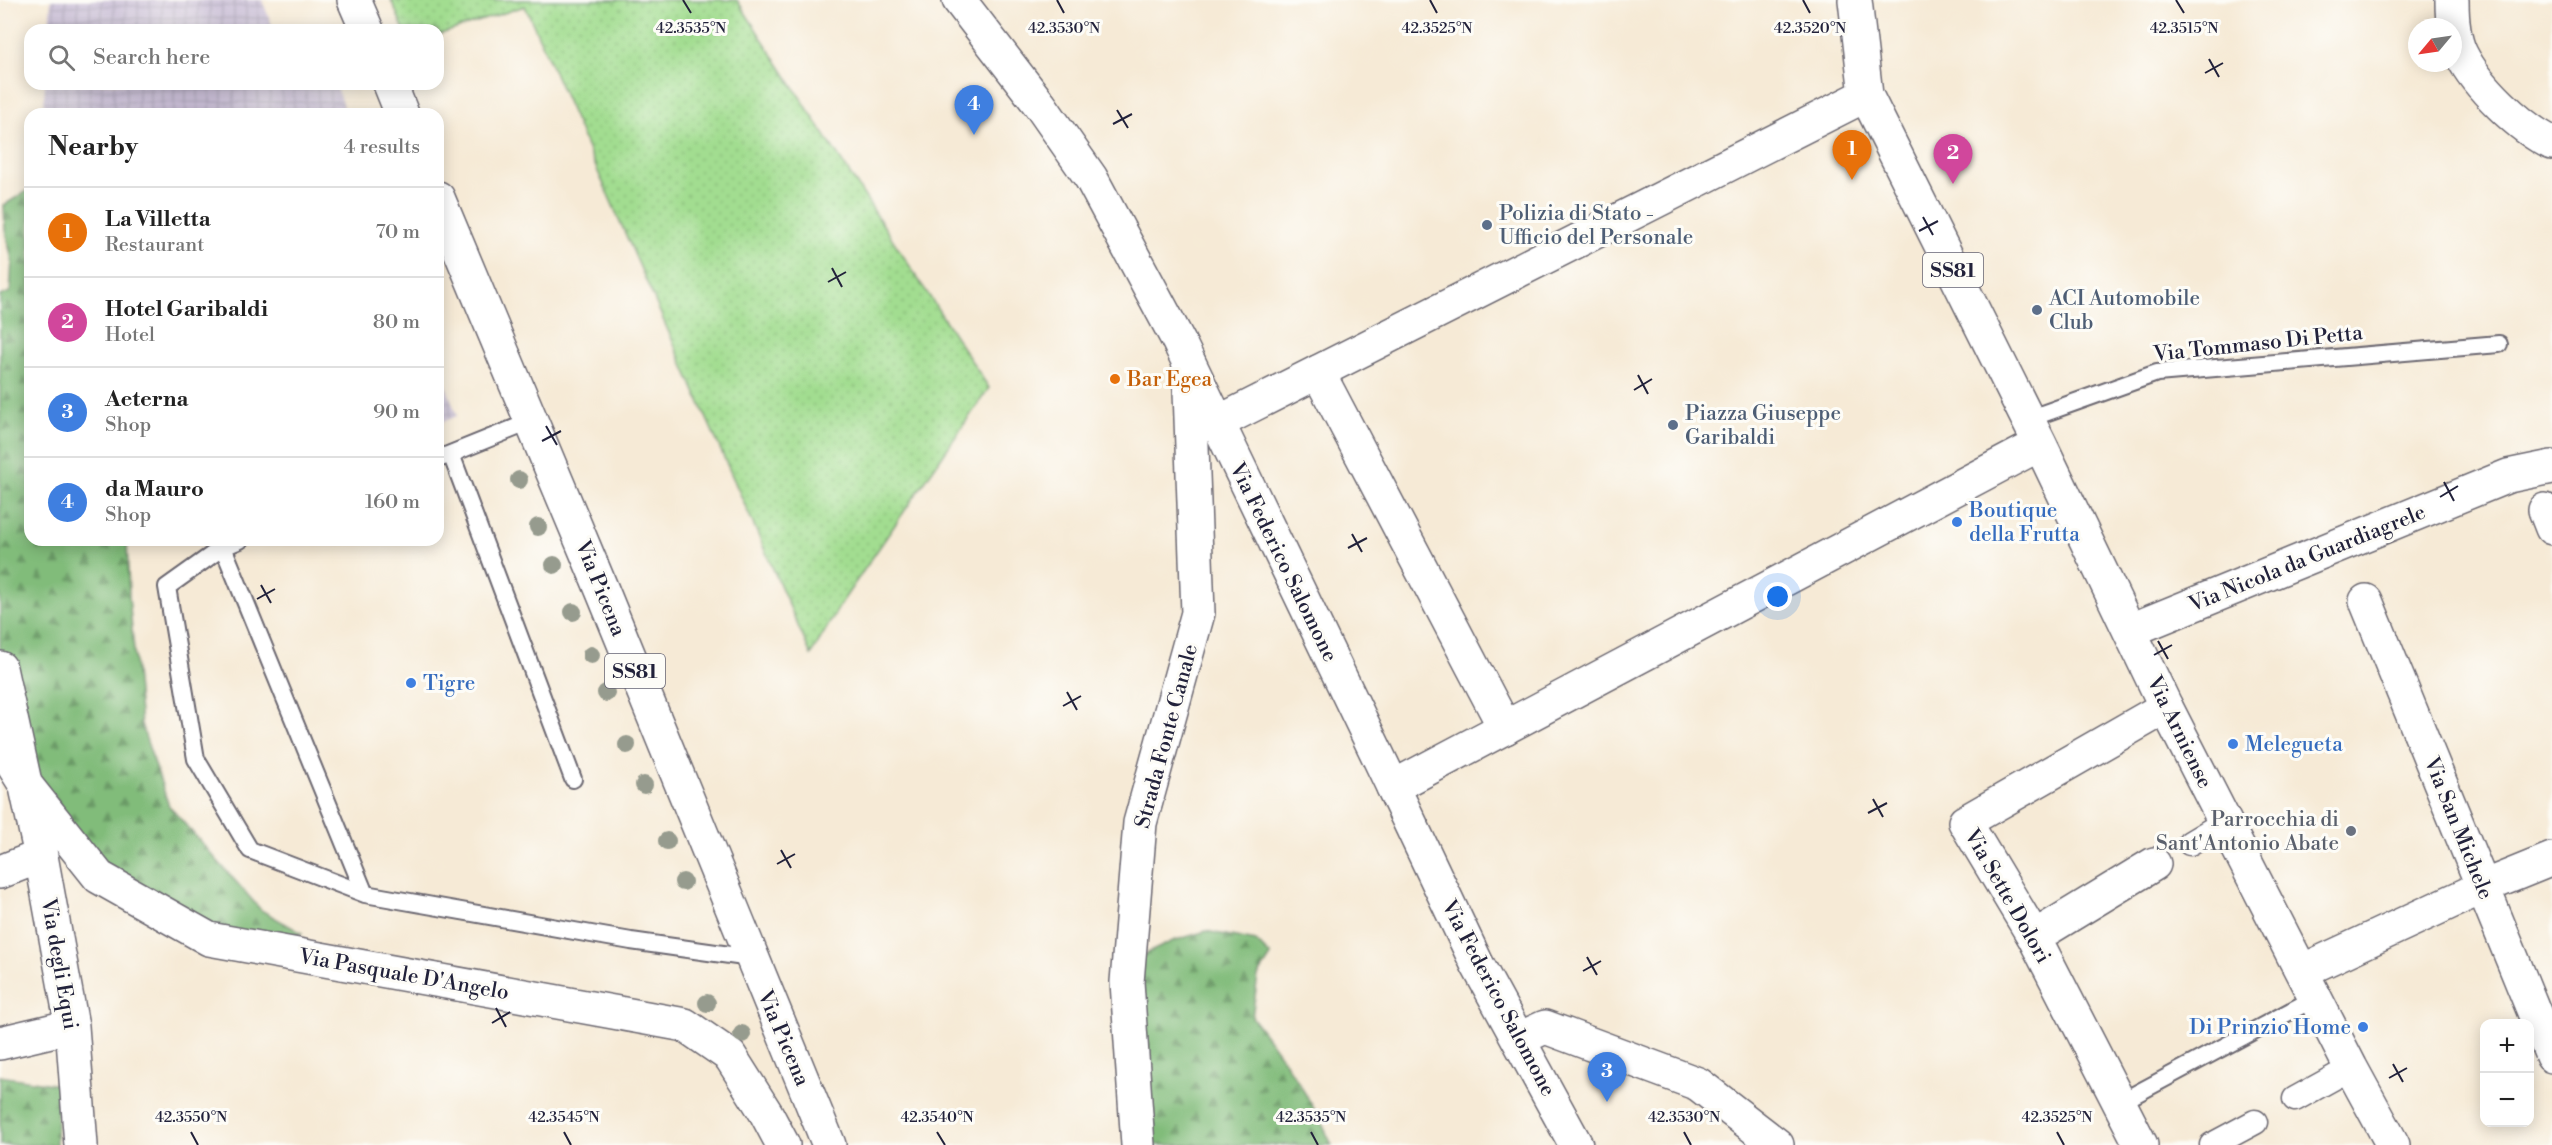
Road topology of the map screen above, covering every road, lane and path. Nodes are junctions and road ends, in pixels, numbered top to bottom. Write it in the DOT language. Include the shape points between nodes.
graph roads {
  1 [pos="354,0"];
  2 [pos="959,0"];
  3 [pos="1855,0"];
  4 [pos="2452,0"];
  5 [pos="364,24"];
  6 [pos="392,90"];
  7 [pos="1866,96"];
  8 [pos="400,108"];
  9 [pos="2552,143"];
  10 [pos="444,212"];
  11 [pos="2499,344"];
  12 [pos="1189,363"];
  13 [pos="1318,372"];
  14 [pos="532,420"];
  15 [pos="1217,423"];
  16 [pos="2034,432"];
  17 [pos="445,456"];
  18 [pos="2552,467"];
  19 [pos="223,547"];
  20 [pos="2366,600"];
  21 [pos="2131,630"];
  22 [pos="0,668"];
  23 [pos="2166,707"];
  24 [pos="1505,728"];
  25 [pos="0,744"];
  26 [pos="573,779"];
  27 [pos="25,784"];
  28 [pos="1393,787"];
  29 [pos="2225,822"];
  30 [pos="2190,843"];
  31 [pos="41,856"];
  32 [pos="2552,859"];
  33 [pos="2154,864"];
  34 [pos="0,872"];
  35 [pos="2483,887"];
  36 [pos="365,894"];
  37 [pos="2034,937"];
  38 [pos="750,958"];
  39 [pos="2308,984"];
  40 [pos="72,1026"];
  41 [pos="1519,1039"];
  42 [pos="0,1043"];
  43 [pos="2552,1056"];
  44 [pos="2351,1068"];
  45 [pos="2295,1099"];
  46 [pos="2119,1103"];
  47 [pos="2255,1122"];
  48 [pos="81,1145"];
  49 [pos="783,1145"];
  50 [pos="829,1145"];
  51 [pos="1138,1145"];
  52 [pos="1576,1145"];
  53 [pos="1777,1145"];
  54 [pos="2141,1145"];
  55 [pos="2212,1145"];
  56 [pos="2393,1145"];
  1 -- 5 [label="street"];
  2 -- 12 [label="street, Via Federico Salomone" via="1091,178"];
  3 -- 7 [label="street, SS81"];
  4 -- 9 [label="street" via="2451,21 2461,54 2493,99"];
  6 -- 8 [label="street"];
  7 -- 13 [label="street"];
  7 -- 16 [label="street, SS81"];
  10 -- 14 [label="street, Via Picena / SS81"];
  11 -- 16 [label="lane, Via Tommaso Di Petta" via="2157,373"];
  12 -- 15 [label="street, Via Federico Salomone"];
  12 -- 51 [label="street, Strada Fonte Canale" via="1198,613 1140,824 1127,982"];
  13 -- 15 [label="street"];
  13 -- 24 [label="street"];
  14 -- 17 [label="lane"];
  14 -- 38 [label="street, Via Picena / SS81"];
  15 -- 28 [label="street, Via Federico Salomone"];
  16 -- 21 [label="street, Via Arniense / SS81"];
  16 -- 24 [label="street"];
  17 -- 26 [label="lane"];
  18 -- 21 [label="street, Via Nicola da Guardiagrele" via="2508,476"];
  19 -- 36 [label="lane"];
  19 -- 36 [label="lane" via="167,587 196,759 250,850"];
  20 -- 35 [label="street, Via San Michele"];
  21 -- 23 [label="street, Via Arniense"];
  22 -- 27 [label="street, Via degli Equi"];
  23 -- 29 [label="street, Via Arniense"];
  23 -- 37 [label="street, Via Sette Dolori" via="1965,822"];
  24 -- 28 [label="street"];
  25 -- 27 [label="street"];
  27 -- 31 [label="street, Via degli Equi"];
  27 -- 49 [label="street, Via Pasquale D'Angelo" via="99,877 210,939 685,1025 730,1056"];
  28 -- 41 [label="street, Via Federico Salomone" via="1477,964"];
  29 -- 30 [label="street"];
  29 -- 39 [label="street, Via Arniense"];
  31 -- 34 [label="street"];
  31 -- 40 [label="street, Via degli Equi"];
  32 -- 35 [label="street"];
  33 -- 37 [label="street"];
  35 -- 39 [label="street"];
  35 -- 43 [label="street, Via San Michele"];
  36 -- 38 [label="lane"];
  37 -- 46 [label="street, Via Sette Dolori"];
  38 -- 50 [label="street, Via Picena / SS81"];
  39 -- 44 [label="street, Via Arniense"];
  39 -- 46 [label="lane"];
  40 -- 42 [label="street"];
  40 -- 48 [label="street, Via degli Equi"];
  41 -- 52 [label="street, Via Federico Salomone"];
  41 -- 53 [label="street" via="1545,1027 1698,1084"];
  44 -- 45 [label="street"];
  44 -- 56 [label="street, Via Arniense"];
  46 -- 54 [label="street, Via Sette Dolori"];
  47 -- 55 [label="street"];
}
